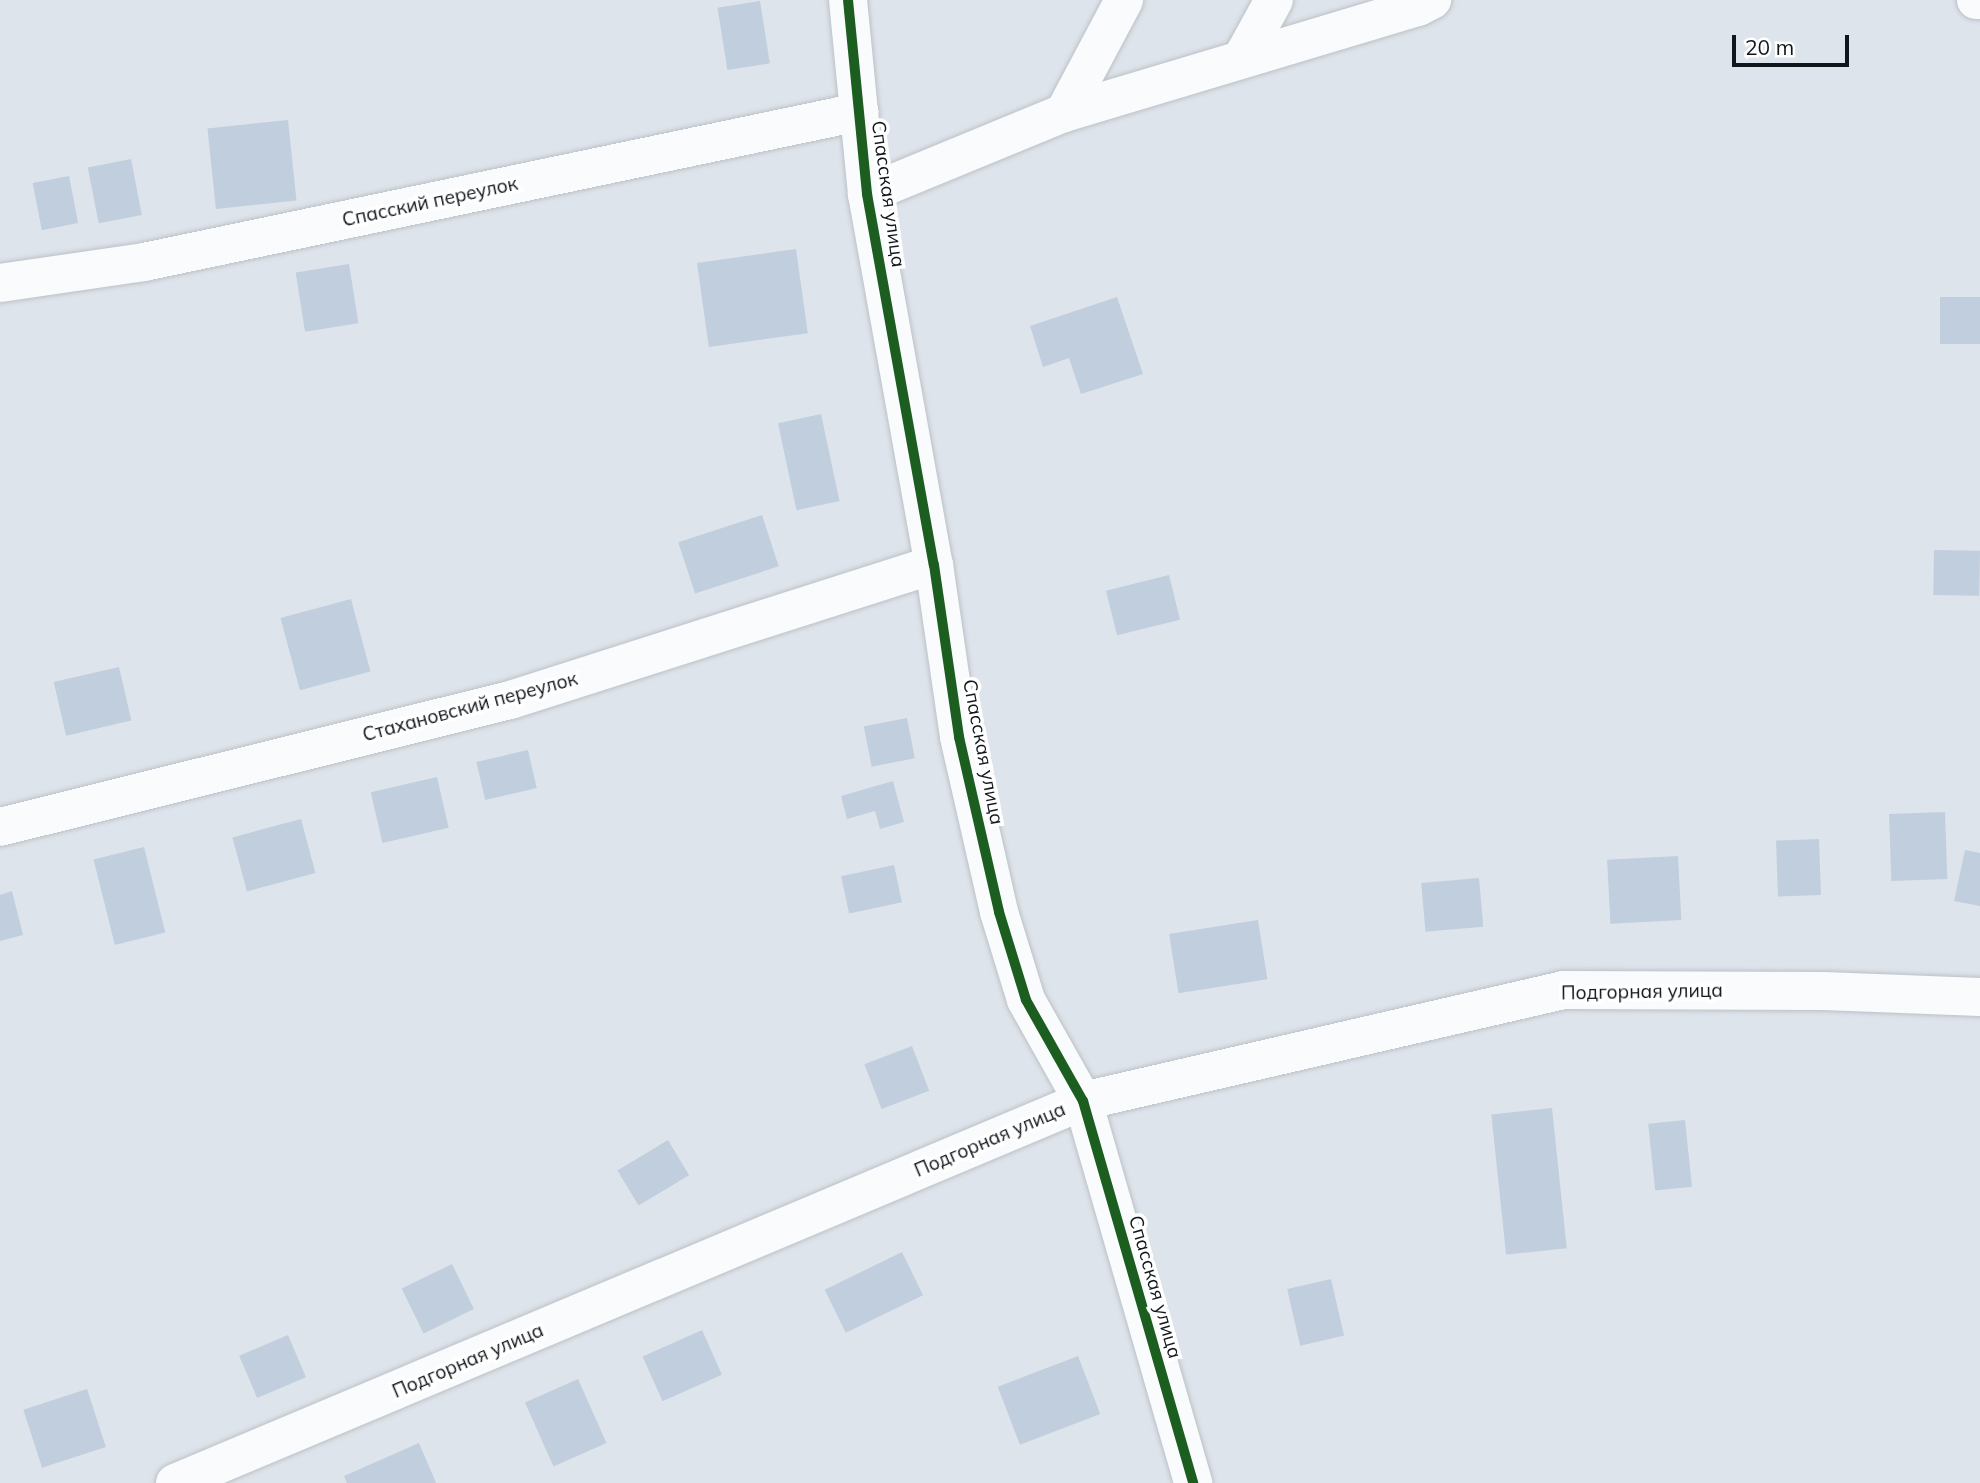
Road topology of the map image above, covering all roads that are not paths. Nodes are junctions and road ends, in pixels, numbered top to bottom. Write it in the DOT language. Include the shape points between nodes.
graph roads {
  1 [pos="848,0"];
  2 [pos="1124,0"];
  3 [pos="1274,0"];
  4 [pos="1432,0"];
  5 [pos="1242,58"];
  6 [pos="859,112"];
  7 [pos="1064,113"];
  8 [pos="867,194"];
  9 [pos="0,283"];
  10 [pos="934,565"];
  11 [pos="0,827"];
  12 [pos="1980,997"];
  13 [pos="1083,1101"];
  14 [pos="175,1483"];
  15 [pos="1193,1483"];
  1 -- 6 [label="street, Спасская улица"];
  2 -- 7 [label="street"];
  3 -- 5 [label="street"];
  4 -- 5 [label="street"];
  5 -- 7 [label="street"];
  6 -- 8 [label="street, Спасская улица"];
  6 -- 9 [label="street, Спасский переулок" via="157,259"];
  7 -- 8 [label="street"];
  8 -- 10 [label="street, Спасская улица"];
  10 -- 11 [label="street, Стахановский переулок" via="510,699"];
  10 -- 13 [label="street, Спасская улица" via="959,737 999,912 1026,1000"];
  12 -- 13 [label="street, Подгорная улица" via="1563,990"];
  13 -- 14 [label="street, Подгорная улица"];
  13 -- 15 [label="street, Спасская улица"];
}
